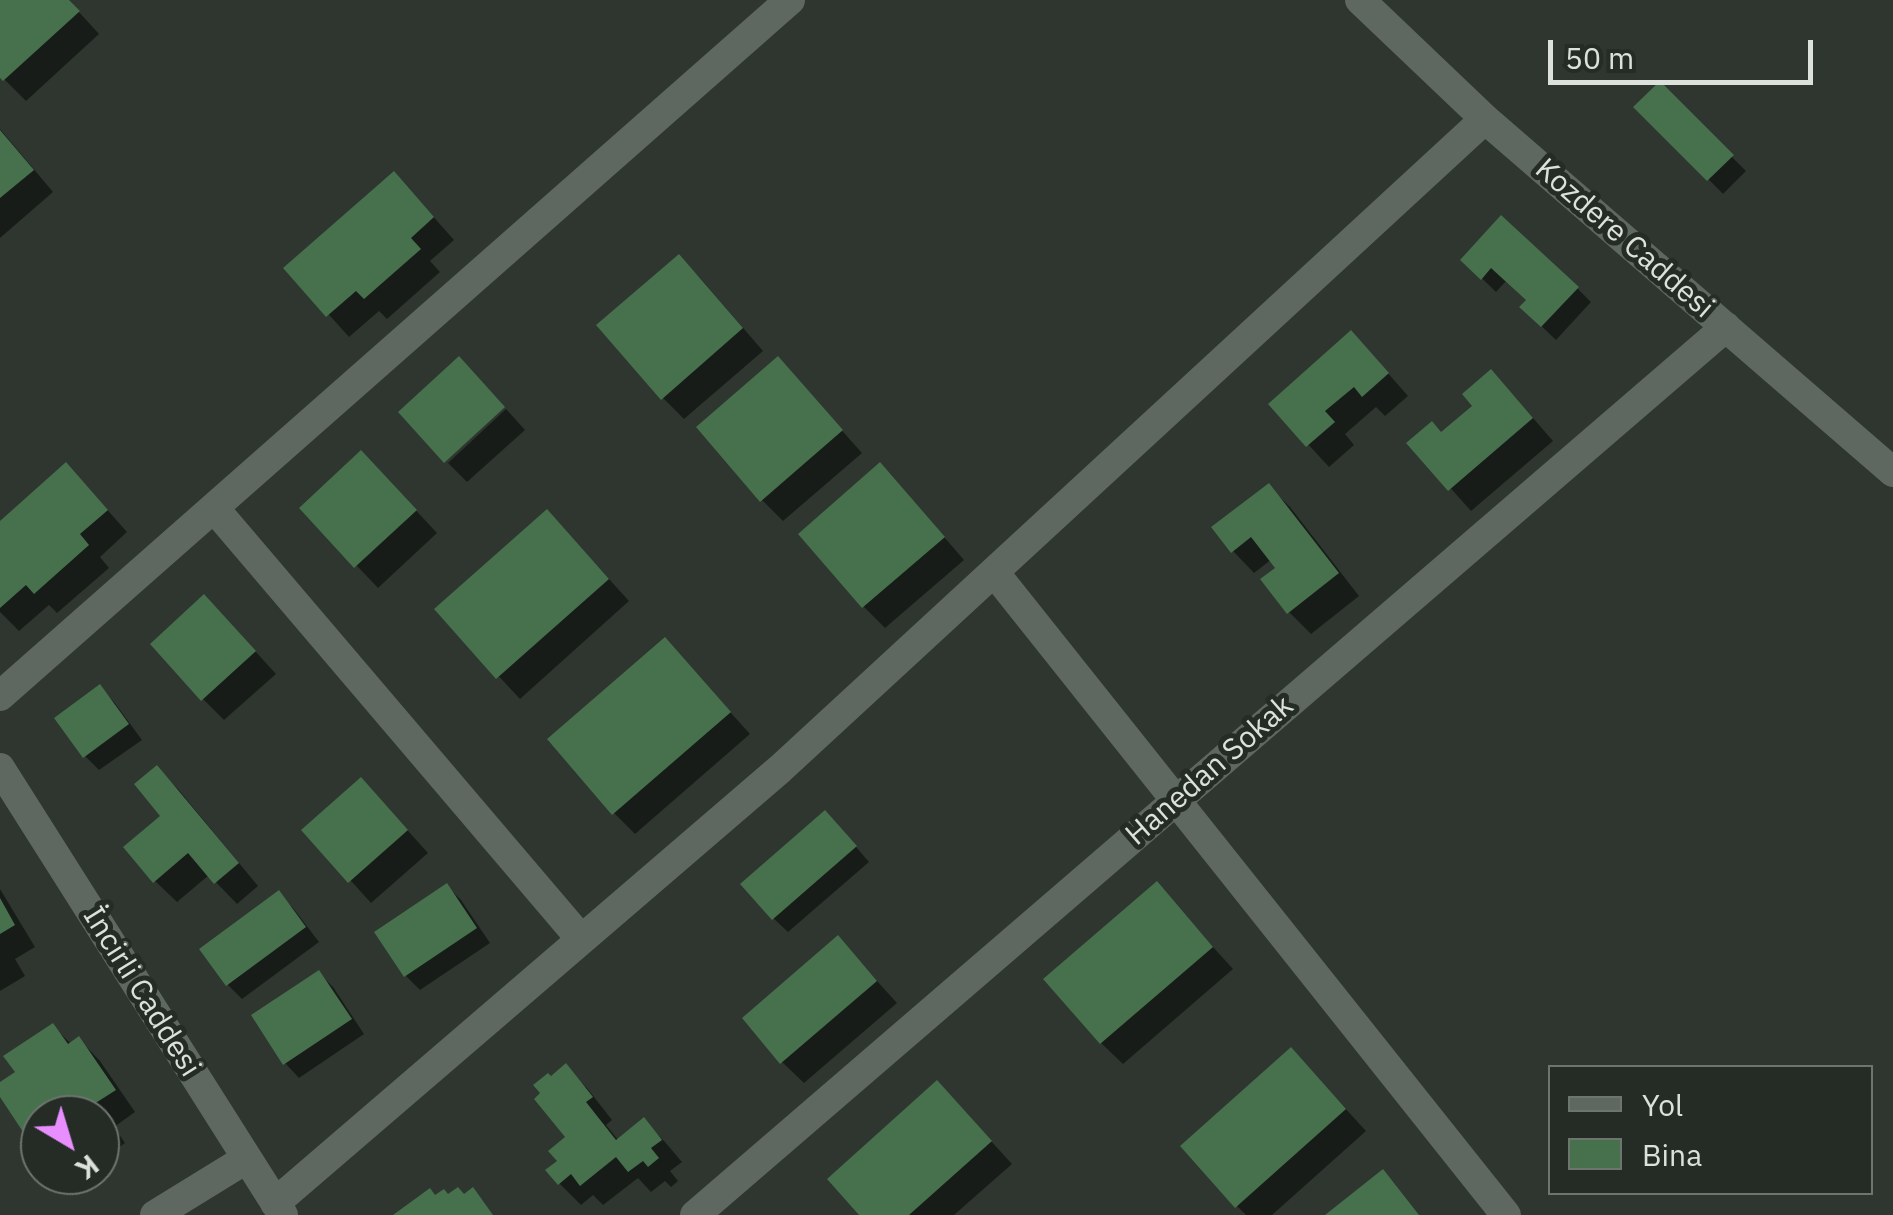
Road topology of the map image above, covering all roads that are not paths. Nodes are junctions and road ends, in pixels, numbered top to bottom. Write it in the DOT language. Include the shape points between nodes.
graph roads {
  1 [pos="790,0"];
  2 [pos="1360,0"];
  3 [pos="1485,118"];
  4 [pos="1726,326"];
  5 [pos="1893,472"];
  6 [pos="214,508"];
  7 [pos="994,572"];
  8 [pos="0,696"];
  9 [pos="0,768"];
  10 [pos="1176,800"];
  11 [pos="581,939"];
  12 [pos="246,1159"];
  13 [pos="279,1209"];
  14 [pos="155,1215"];
  15 [pos="695,1215"];
  16 [pos="1506,1215"];
  1 -- 6 [label="street"];
  2 -- 3 [label="street, Kozdere Caddesi"];
  3 -- 4 [label="street, Kozdere Caddesi"];
  3 -- 7 [label="street"];
  4 -- 5 [label="street, Kozdere Caddesi"];
  4 -- 10 [label="street, Hanedan Sokak"];
  6 -- 8 [label="street"];
  6 -- 11 [label="street"];
  7 -- 10 [label="street"];
  7 -- 11 [label="street" via="780,769"];
  9 -- 12 [label="street, İncirli Caddesi"];
  10 -- 15 [label="street, Hanedan Sokak"];
  10 -- 16 [label="street"];
  11 -- 13 [label="street"];
  12 -- 13 [label="street, İncirli Caddesi"];
  12 -- 14 [label="street"];
}
